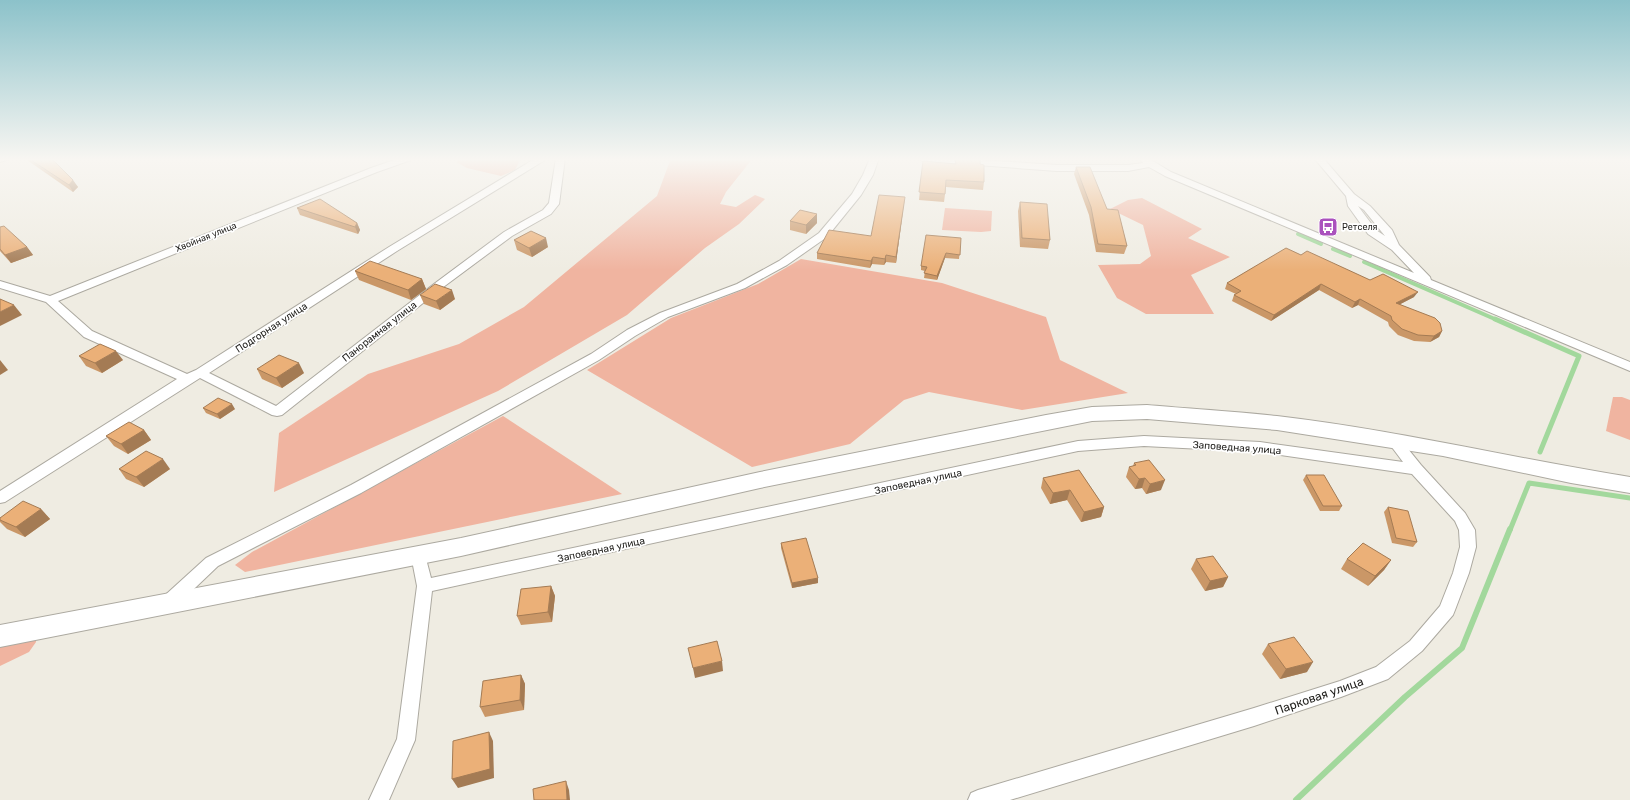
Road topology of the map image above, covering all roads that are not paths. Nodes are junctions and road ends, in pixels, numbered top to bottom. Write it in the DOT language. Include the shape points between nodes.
graph roads {
  1 [pos="311,195"];
  2 [pos="481,195"];
  3 [pos="555,195"];
  4 [pos="856,195"];
  5 [pos="1219,195"];
  6 [pos="1350,195"];
  7 [pos="0,284"];
  8 [pos="1430,284"];
  9 [pos="50,300"];
  10 [pos="1630,367"];
  11 [pos="200,373"];
  12 [pos="188,379"];
  13 [pos="1395,442"];
  14 [pos="1416,469"];
  15 [pos="1630,485"];
  16 [pos="0,498"];
  17 [pos="419,555"];
  18 [pos="425,586"];
  19 [pos="167,603"];
  20 [pos="0,636"];
  21 [pos="379,800"];
  22 [pos="978,800"];
  1 -- 9 [label="street, Хвойная улица"];
  2 -- 11 [label="street, Подгорная улица"];
  3 -- 11 [label="street, Панорамная улица" via="554,204 547,212 508,234 277,412"];
  4 -- 19 [label="street" via="823,235 783,263 741,286 664,315 595,357 363,485 212,562"];
  5 -- 8 [label="street"];
  6 -- 8 [label="street" via="1353,206 1372,232 1396,248"];
  7 -- 9 [label="street"];
  8 -- 10 [label="street"];
  9 -- 12 [label="street" via="88,334"];
  11 -- 12 [label="street, Подгорная улица"];
  12 -- 16 [label="street, Подгорная улица"];
  13 -- 14 [label="street, Парковая улица"];
  13 -- 15 [label="street"];
  13 -- 17 [label="street" via="1277,423 1196,415 1147,412 1092,414 760,480"];
  14 -- 18 [label="street, Заповедная улица" via="1260,447 1144,441 1078,446"];
  14 -- 22 [label="street, Парковая улица" via="1460,517 1467,530 1468,547 1447,610 1416,646 1382,673 1254,717"];
  17 -- 18 [label="street"];
  17 -- 19 [label="street"];
  18 -- 21 [label="street" via="406,740"];
  19 -- 20 [label="street"];
}
